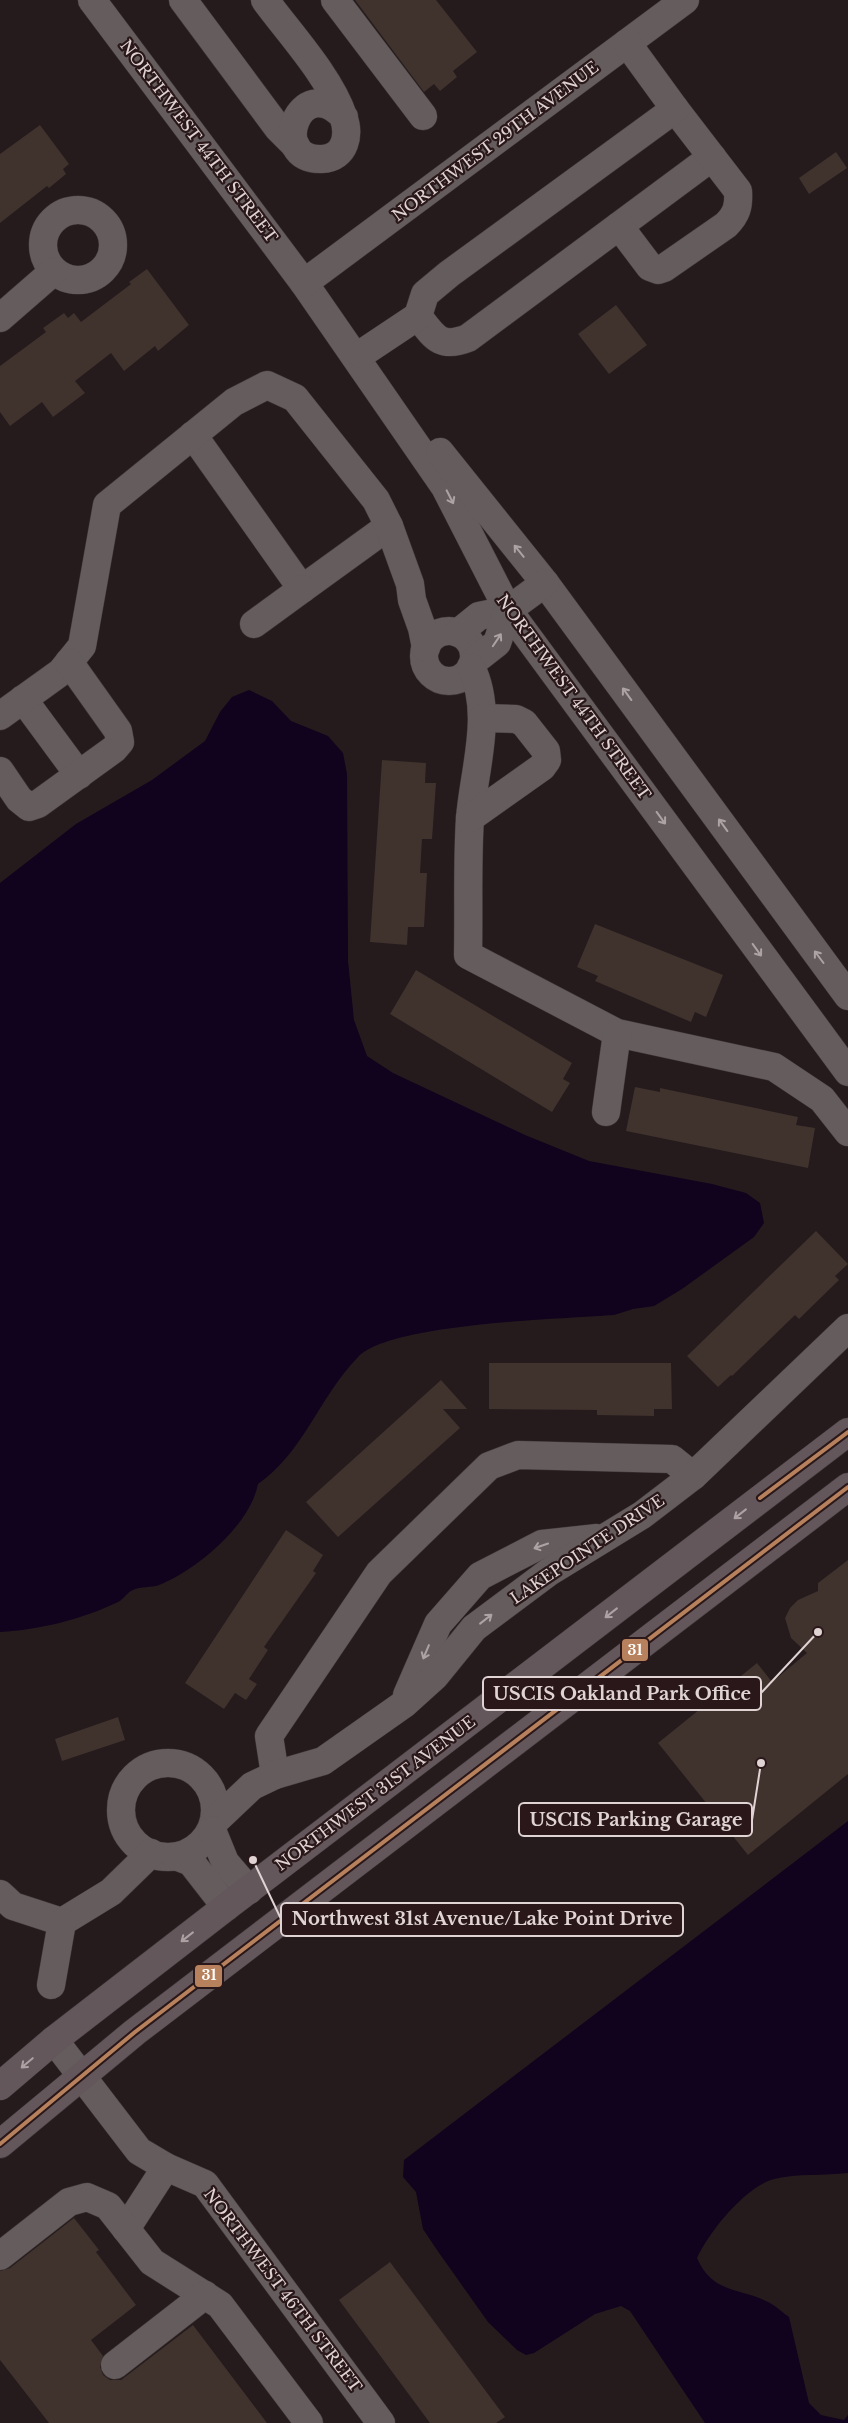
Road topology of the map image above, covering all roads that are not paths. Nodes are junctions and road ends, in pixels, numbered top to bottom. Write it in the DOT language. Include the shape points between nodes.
graph roads {
  1 [pos="92,0"];
  2 [pos="183,0"];
  3 [pos="265,0"];
  4 [pos="335,0"];
  5 [pos="685,0"];
  6 [pos="627,43"];
  7 [pos="675,109"];
  8 [pos="423,116"];
  9 [pos="344,117"];
  10 [pos="296,146"];
  11 [pos="712,156"];
  12 [pos="619,226"];
  13 [pos="54,271"];
  14 [pos="304,283"];
  15 [pos="418,316"];
  16 [pos="0,318"];
  17 [pos="361,354"];
  18 [pos="193,435"];
  19 [pos="389,526"];
  20 [pos="544,583"];
  21 [pos="302,589"];
  22 [pos="508,610"];
  23 [pos="254,624"];
  24 [pos="437,632"];
  25 [pos="69,662"];
  26 [pos="466,670"];
  27 [pos="23,699"];
  28 [pos="0,716"];
  29 [pos="483,718"];
  30 [pos="0,771"];
  31 [pos="79,775"];
  32 [pos="470,818"];
  33 [pos="848,996"];
  34 [pos="617,1033"];
  35 [pos="848,1072"];
  36 [pos="606,1112"];
  37 [pos="848,1132"];
  38 [pos="848,1328"];
  39 [pos="848,1432"];
  40 [pos="694,1476"];
  41 [pos="848,1486"];
  42 [pos="606,1537"];
  43 [pos="404,1704"];
  44 [pos="264,1781"];
  45 [pos="209,1786"];
  46 [pos="213,1826"];
  47 [pos="151,1854"];
  48 [pos="178,1857"];
  49 [pos="249,1890"];
  50 [pos="0,1894"];
  51 [pos="226,1907"];
  52 [pos="62,1922"];
  53 [pos="51,1985"];
  54 [pos="54,2040"];
  55 [pos="82,2075"];
  56 [pos="0,2086"];
  57 [pos="0,2144"];
  58 [pos="166,2168"];
  59 [pos="126,2229"];
  60 [pos="0,2256"];
  61 [pos="205,2296"];
  62 [pos="115,2364"];
  63 [pos="309,2423"];
  64 [pos="381,2423"];
  1 -- 14 [label="street, NORTHWEST 44TH STREET"];
  2 -- 10 [label="street" via="278,128"];
  3 -- 9 [label="street" via="337,98"];
  4 -- 8 [label="street"];
  5 -- 6 [label="street, NORTHWEST 29TH AVENUE"];
  6 -- 7 [label="street"];
  6 -- 14 [label="street, NORTHWEST 29TH AVENUE"];
  7 -- 11 [label="street"];
  7 -- 15 [label="street" via="449,274 425,294"];
  9 -- 10 [label="street" via="347,138 335,155 314,159"];
  9 -- 10 [label="street" via="326,104 305,108 293,125 292,136"];
  11 -- 12 [label="street"];
  11 -- 12 [label="street" via="738,191 739,204 735,216 726,224 658,270 650,267"];
  12 -- 15 [label="street" via="468,338 444,343"];
  13 -- 16 [label="street"];
  14 -- 17 [label="street, NORTHWEST 44TH STREET"];
  14 -- 22 [label="street, NORTHWEST 44TH STREET, one-way" via="444,487"];
  15 -- 17 [label="street"];
  20 -- 17 [label="street, NORTHWEST 44TH STREET, one-way"];
  18 -- 19 [label="street" via="234,402 267,385 296,398 376,500"];
  18 -- 21 [label="street"];
  18 -- 25 [label="street" via="107,505 82,646"];
  19 -- 21 [label="street"];
  19 -- 24 [label="street" via="410,584"];
  20 -- 22 [label="street"];
  33 -- 20 [label="street, NORTHWEST 44TH STREET, one-way"];
  21 -- 23 [label="street"];
  22 -- 24 [label="street" via="479,616"];
  26 -- 22 [label="street, one-way" via="497,643"];
  22 -- 35 [label="street, NORTHWEST 44TH STREET, one-way"];
  24 -- 26 [label="street" via="464,637 472,648"];
  24 -- 26 [label="street" via="425,662 432,674 438,678"];
  25 -- 27 [label="street" via="61,672"];
  25 -- 31 [label="street" via="118,731 120,742"];
  26 -- 29 [label="street" via="474,703"];
  27 -- 28 [label="street"];
  27 -- 31 [label="street"];
  29 -- 32 [label="street"];
  29 -- 32 [label="street" via="524,722 546,751 547,760 542,767"];
  30 -- 31 [label="street" via="19,799 29,807"];
  32 -- 34 [label="street" via="468,955"];
  34 -- 36 [label="street"];
  34 -- 37 [label="street" via="774,1066 822,1099"];
  38 -- 40 [label="street, LAKEPOINTE DRIVE"];
  39 -- 49 [label="main road, NORTHWEST 31ST AVENUE, one-way"];
  40 -- 42 [label="street, LAKEPOINTE DRIVE"];
  40 -- 44 [label="street" via="672,1459 518,1455 489,1466 379,1573 269,1736"];
  41 -- 55 [label="main road"];
  43 -- 42 [label="street, LAKEPOINTE DRIVE, one-way" via="435,1676 474,1628 549,1572"];
  42 -- 43 [label="street, one-way" via="542,1544 480,1576 438,1624"];
  43 -- 44 [label="street, LAKEPOINTE DRIVE" via="323,1761"];
  44 -- 45 [label="street" via="232,1789"];
  44 -- 46 [label="street"];
  45 -- 46 [label="street" via="215,1802"];
  45 -- 47 [label="street" via="194,1770 165,1763 141,1771 132,1780 121,1806 124,1826 132,1840"];
  46 -- 48 [label="street" via="196,1849"];
  46 -- 49 [label="street" via="225,1862"];
  47 -- 48 [label="street" via="163,1858"];
  47 -- 52 [label="street" via="111,1892"];
  48 -- 51 [label="street" via="191,1862"];
  49 -- 51 [label="main road, NORTHWEST 31ST AVENUE"];
  50 -- 52 [label="street" via="13,1906"];
  51 -- 54 [label="main road, NORTHWEST 31ST AVENUE, one-way"];
  52 -- 53 [label="street"];
  54 -- 55 [label="street, NORTHWEST 46TH STREET"];
  54 -- 56 [label="main road, NORTHWEST 31ST AVENUE, one-way"];
  55 -- 57 [label="main road"];
  55 -- 58 [label="street, NORTHWEST 46TH STREET" via="139,2151"];
  58 -- 59 [label="street"];
  58 -- 64 [label="street, NORTHWEST 46TH STREET" via="204,2184"];
  59 -- 60 [label="street" via="108,2206 87,2197 68,2202"];
  59 -- 61 [label="street" via="152,2262"];
  61 -- 62 [label="street"];
  61 -- 63 [label="street" via="220,2305"];
}
